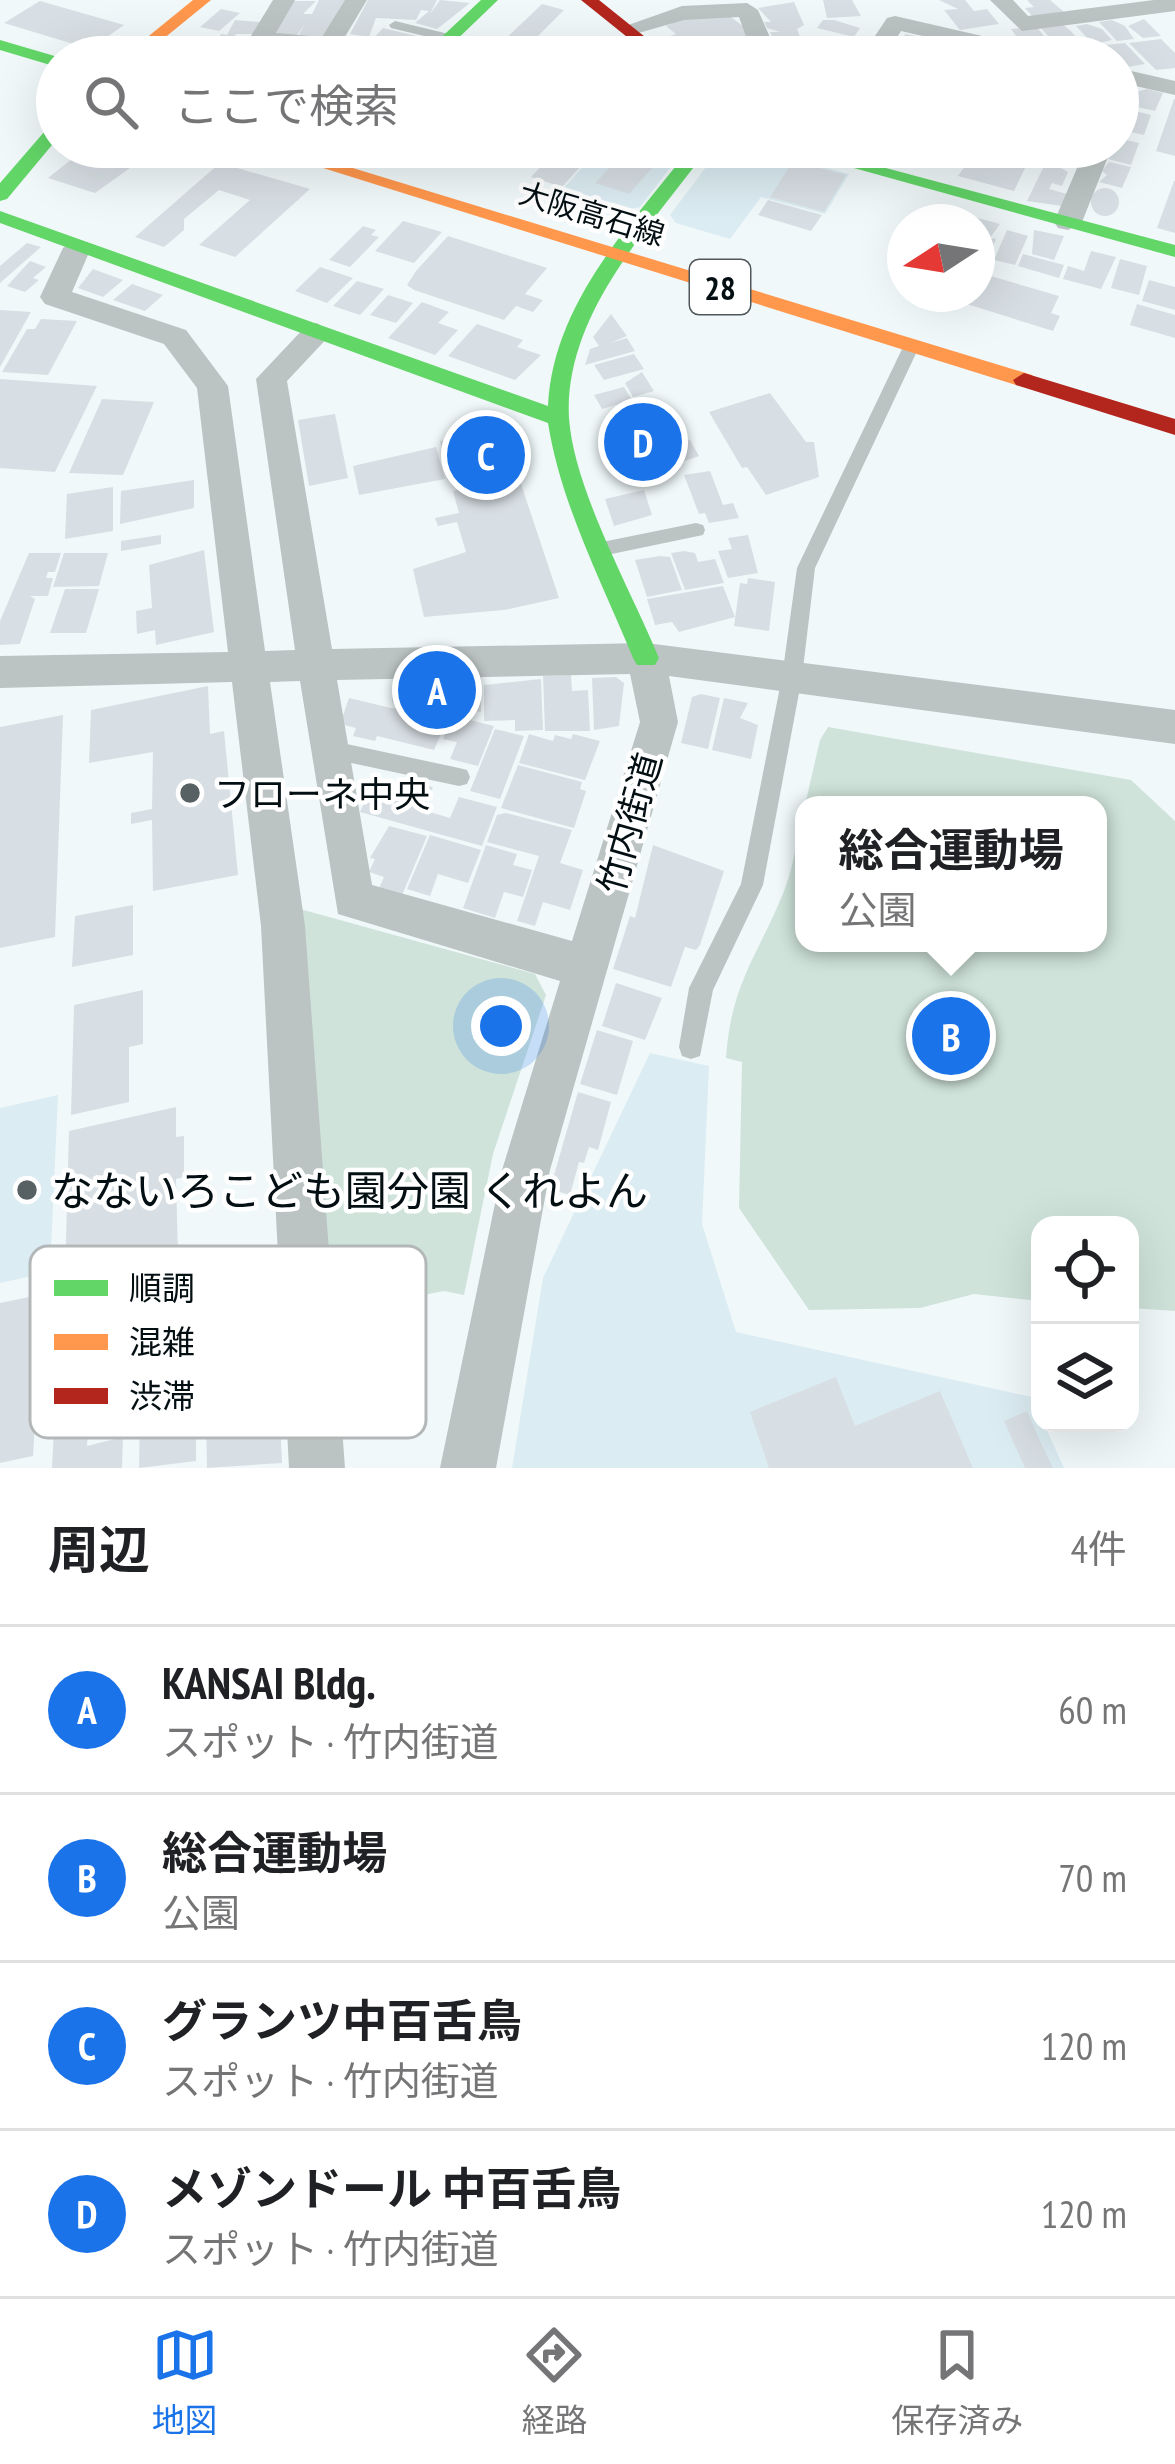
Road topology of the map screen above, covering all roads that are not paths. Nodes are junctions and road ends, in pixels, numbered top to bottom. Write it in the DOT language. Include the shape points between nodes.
graph roads {
  1 [pos="203,0"];
  2 [pos="284,0"];
  3 [pos="356,0"];
  4 [pos="490,0"];
  5 [pos="589,0"];
  6 [pos="1001,0"];
  7 [pos="1175,4"];
  8 [pos="395,25"];
  9 [pos="628,29"];
  10 [pos="158,36"];
  11 [pos="263,36"];
  12 [pos="335,36"];
  13 [pos="424,36"];
  14 [pos="462,36"];
  15 [pos="636,36"];
  16 [pos="758,36"];
  17 [pos="887,36"];
  18 [pos="939,36"];
  19 [pos="0,45"];
  20 [pos="36,56"];
  21 [pos="0,67"];
  22 [pos="36,78"];
  23 [pos="1139,86"];
  24 [pos="1175,88"];
  25 [pos="36,153"];
  26 [pos="343,168"];
  27 [pos="408,168"];
  28 [pos="685,168"];
  29 [pos="873,168"];
  30 [pos="1090,168"];
  31 [pos="0,195"];
  32 [pos="0,217"];
  33 [pos="1068,222"];
  34 [pos="629,246"];
  35 [pos="77,248"];
  36 [pos="1175,250"];
  37 [pos="317,333"];
  38 [pos="911,347"];
  39 [pos="1015,347"];
  40 [pos="558,418"];
  41 [pos="1175,427"];
  42 [pos="696,530"];
  43 [pos="602,549"];
  44 [pos="646,658"];
  45 [pos="315,663"];
  46 [pos="247,665"];
  47 [pos="0,672"];
  48 [pos="792,677"];
  49 [pos="1175,727"];
  50 [pos="328,749"];
  51 [pos="459,777"];
  52 [pos="587,967"];
  53 [pos="691,1047"];
  54 [pos="303,1246"];
  55 [pos="315,1438"];
  56 [pos="317,1468"];
  57 [pos="468,1468"];
  1 -- 10 [label="street"];
  2 -- 11 [label="street"];
  3 -- 12 [label="street"];
  4 -- 14 [label="street"];
  5 -- 9 [label="street"];
  6 -- 7 [label="street" via="1022,24"];
  8 -- 13 [label="lane"];
  9 -- 15 [label="street"];
  9 -- 16 [label="street" via="682,13 747,10"];
  17 -- 18 [label="street" via="895,23"];
  19 -- 20 [label="street"];
  21 -- 22 [label="street"];
  23 -- 24 [label="street"];
  25 -- 31 [label="street"];
  26 -- 34 [label="street, 大阪高石線 / 28"];
  27 -- 34 [label="street, 大阪高石線 / 28"];
  28 -- 34 [label="street, 竹内街道"];
  29 -- 33 [label="street"];
  30 -- 33 [label="street"];
  32 -- 35 [label="street"];
  33 -- 36 [label="street"];
  34 -- 38 [label="street, 大阪高石線 / 28"];
  34 -- 39 [label="street, 大阪高石線 / 28"];
  34 -- 40 [label="street, 竹内街道" via="598,286 570,347"];
  35 -- 37 [label="street"];
  35 -- 46 [label="street" via="55,297 175,337 212,386"];
  37 -- 40 [label="street"];
  37 -- 45 [label="street" via="271,379"];
  38 -- 41 [label="street, 大阪高石線 / 28"];
  38 -- 48 [label="lane" via="806,568"];
  40 -- 43 [label="street, 竹内街道"];
  42 -- 43 [label="lane"];
  43 -- 44 [label="street, 竹内街道"];
  44 -- 45 [label="street"];
  44 -- 48 [label="street"];
  44 -- 52 [label="street, 竹内街道" via="659,722"];
  45 -- 46 [label="street"];
  45 -- 50 [label="street"];
  46 -- 47 [label="street"];
  46 -- 54 [label="street" via="283,926"];
  48 -- 49 [label="street"];
  48 -- 53 [label="lane" via="752,885 701,988"];
  50 -- 51 [label="lane"];
  50 -- 52 [label="street" via="353,901"];
  52 -- 57 [label="street, 竹内街道" via="526,1170"];
  55 -- 56 [label="street"];
}
